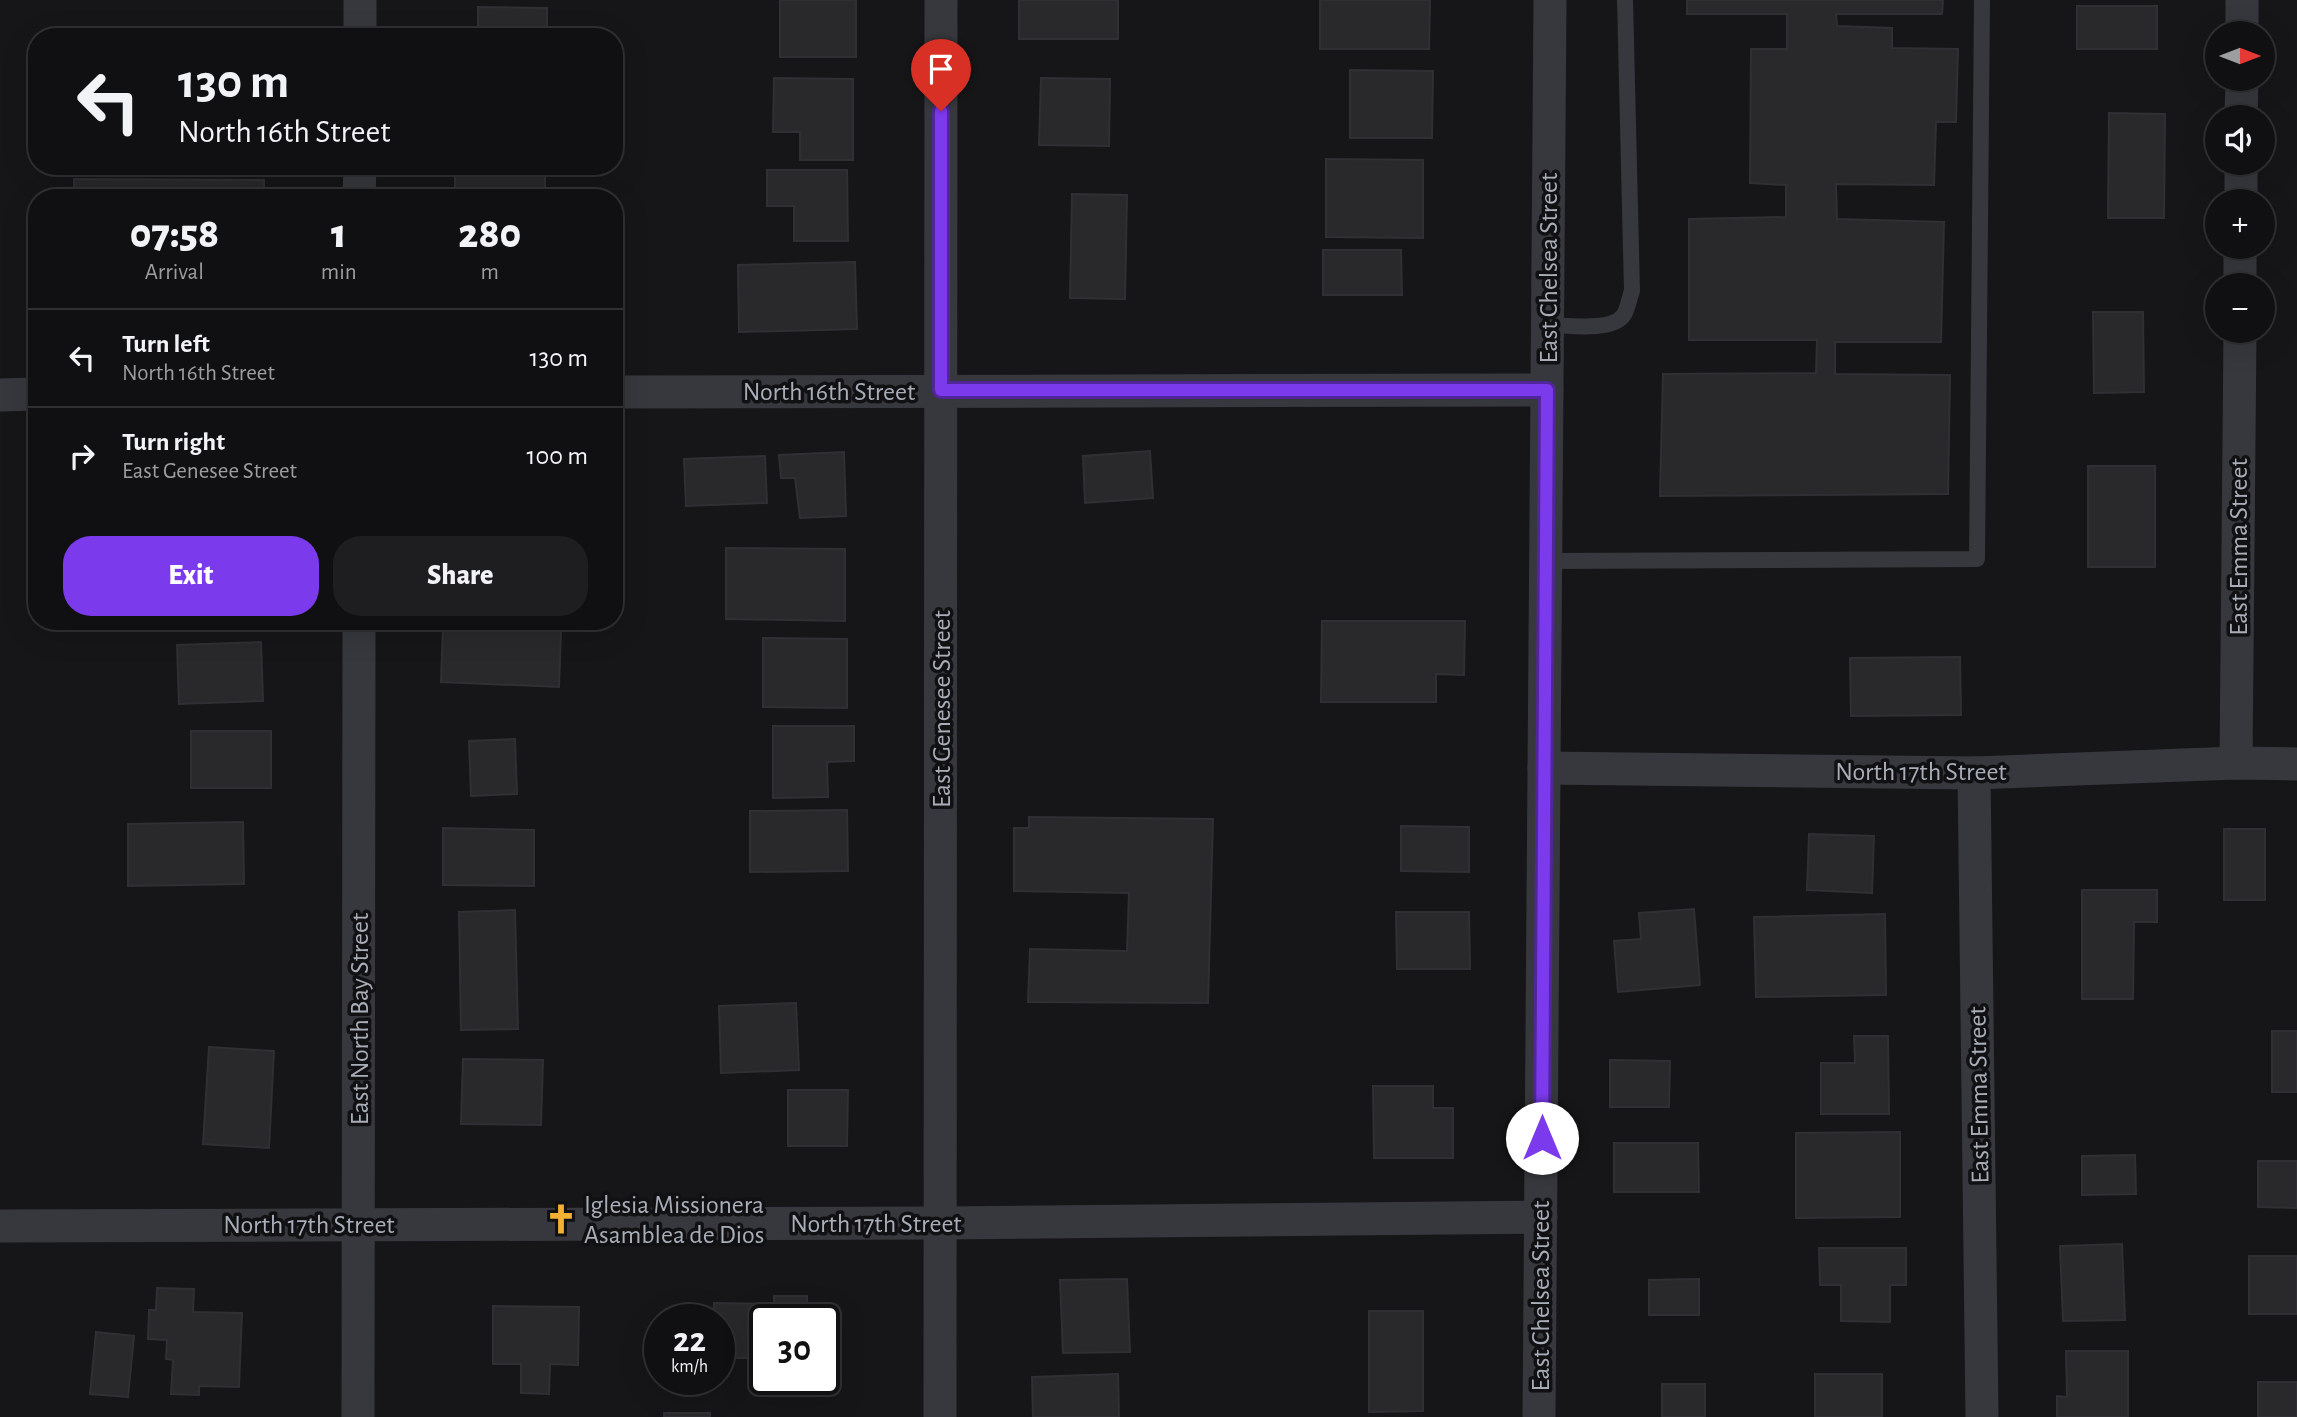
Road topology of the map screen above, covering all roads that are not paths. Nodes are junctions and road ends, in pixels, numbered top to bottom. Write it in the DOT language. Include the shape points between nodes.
graph roads {
  1 [pos="360,0"];
  2 [pos="941,0"];
  3 [pos="1550,0"];
  4 [pos="1625,0"];
  5 [pos="1982,0"];
  6 [pos="2242,0"];
  7 [pos="2242,21"];
  8 [pos="360,28"];
  9 [pos="1548,325"];
  10 [pos="2240,343"];
  11 [pos="941,390"];
  12 [pos="1547,390"];
  13 [pos="623,392"];
  14 [pos="28,394"];
  15 [pos="0,395"];
  16 [pos="1546,561"];
  17 [pos="359,630"];
  18 [pos="2236,764"];
  19 [pos="2297,764"];
  20 [pos="1544,768"];
  21 [pos="1974,773"];
  22 [pos="1541,1217"];
  23 [pos="359,1223"];
  24 [pos="940,1223"];
  25 [pos="0,1226"];
  26 [pos="358,1417"];
  27 [pos="940,1417"];
  28 [pos="1539,1417"];
  29 [pos="1982,1417"];
  1 -- 8 [label="street"];
  2 -- 11 [label="street, East Genesee Street"];
  3 -- 9 [label="street, East Chelsea Street"];
  4 -- 9 [label="lane" via="1632,290 1624,315 1615,323"];
  5 -- 16 [label="lane" via="1977,559"];
  6 -- 7 [label="street"];
  9 -- 12 [label="street, East Chelsea Street"];
  10 -- 18 [label="street, East Emma Street"];
  11 -- 12 [label="street, North 16th Street"];
  11 -- 13 [label="street, North 16th Street"];
  11 -- 24 [label="street, East Genesee Street"];
  12 -- 16 [label="street, East Chelsea Street"];
  14 -- 15 [label="street"];
  16 -- 20 [label="street, East Chelsea Street"];
  17 -- 23 [label="street, East North Bay Street"];
  18 -- 19 [label="street, North 17th Street"];
  18 -- 21 [label="street, North 17th Street"];
  20 -- 21 [label="street, North 17th Street"];
  20 -- 22 [label="street, East Chelsea Street"];
  21 -- 29 [label="street, East Emma Street"];
  22 -- 24 [label="street, North 17th Street"];
  22 -- 28 [label="street, East Chelsea Street"];
  23 -- 24 [label="street, North 17th Street"];
  23 -- 25 [label="street, North 17th Street"];
  23 -- 26 [label="street, East North Bay Street"];
  24 -- 27 [label="street, East Genesee Street"];
}
